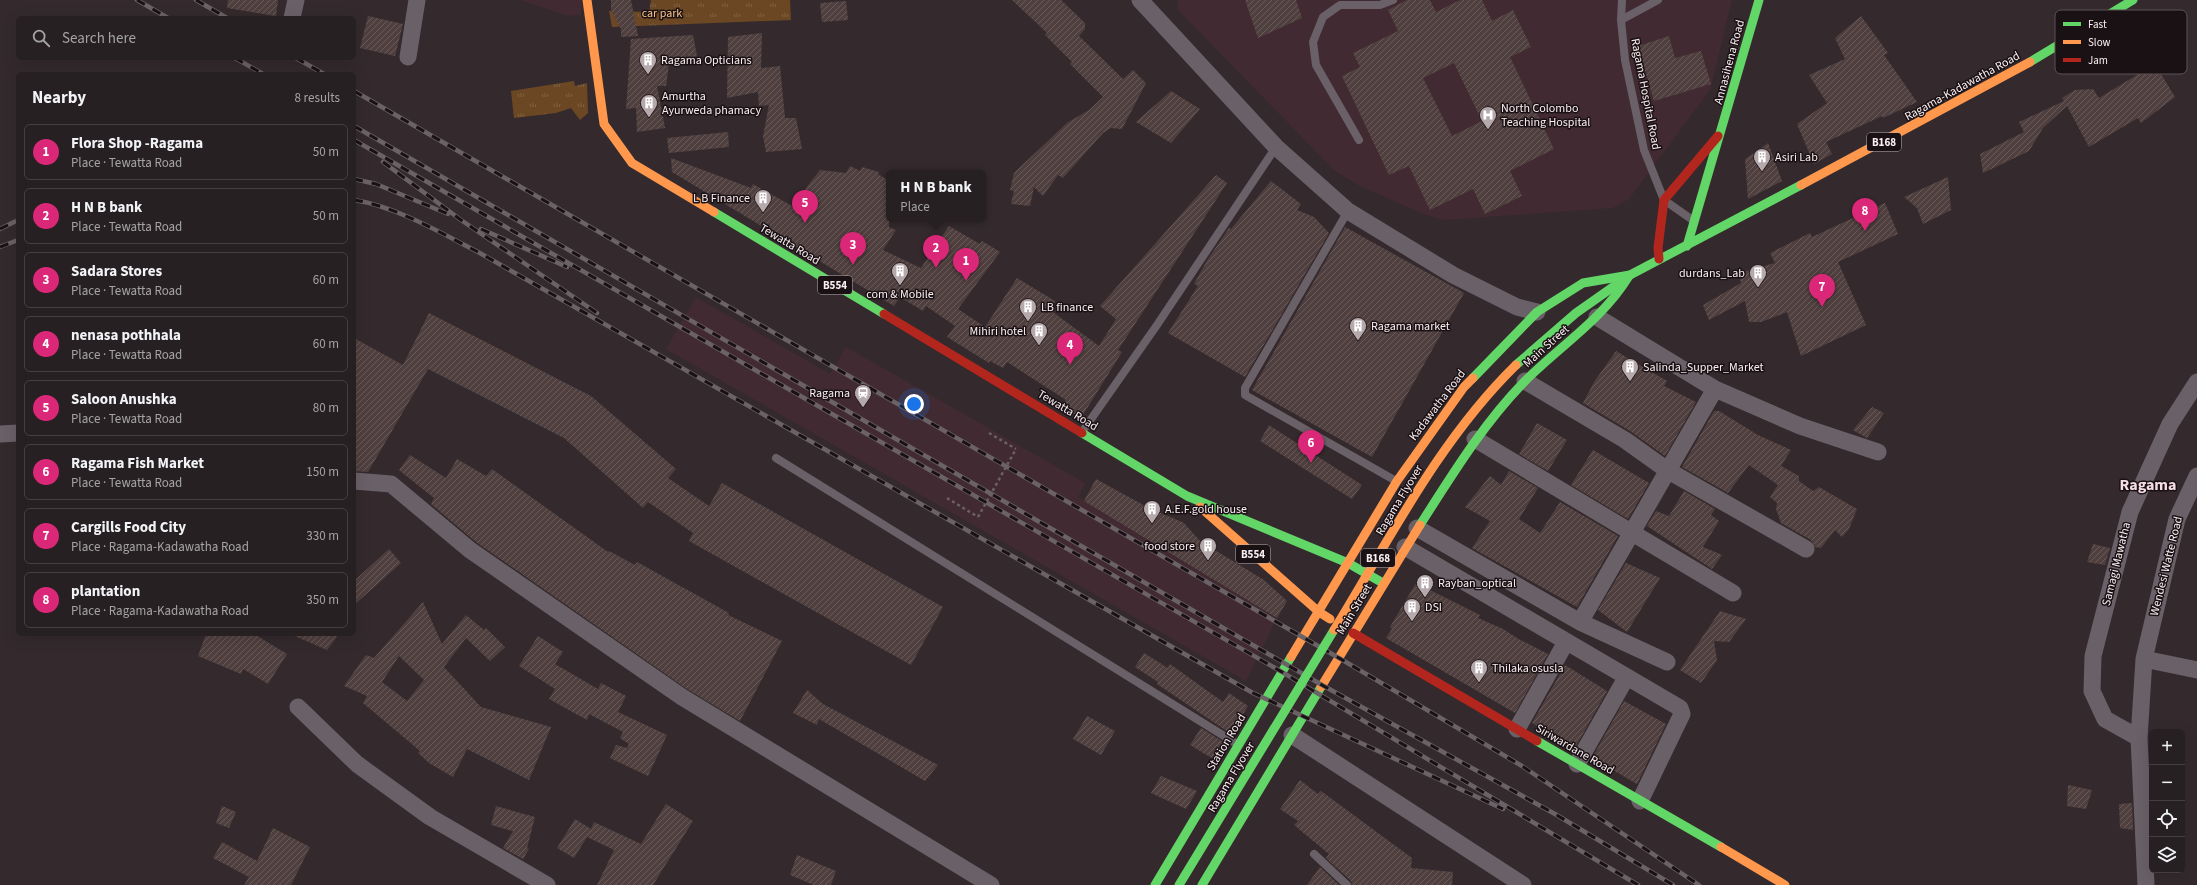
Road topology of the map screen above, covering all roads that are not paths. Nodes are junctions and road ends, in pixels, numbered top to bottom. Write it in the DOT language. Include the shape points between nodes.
graph roads {
  1 [pos="296,0"];
  2 [pos="417,0"];
  3 [pos="587,0"];
  4 [pos="1140,0"];
  5 [pos="1393,0"];
  6 [pos="1622,0"];
  7 [pos="1658,0"];
  8 [pos="1759,0"];
  9 [pos="2133,0"];
  10 [pos="2117,10"];
  11 [pos="292,16"];
  12 [pos="1621,20"];
  13 [pos="2055,48"];
  14 [pos="408,57"];
  15 [pos="1722,131"];
  16 [pos="1359,140"];
  17 [pos="1276,147"];
  18 [pos="1664,200"];
  19 [pos="1348,211"];
  20 [pos="1695,221"];
  21 [pos="1687,246"];
  22 [pos="1659,260"];
  23 [pos="1630,275"];
  24 [pos="1537,312"];
  25 [pos="1597,317"];
  26 [pos="1525,381"];
  27 [pos="2197,382"];
  28 [pos="1715,389"];
  29 [pos="1081,432"];
  30 [pos="16,433"];
  31 [pos="0,434"];
  32 [pos="1475,438"];
  33 [pos="1878,452"];
  34 [pos="776,458"];
  35 [pos="1667,470"];
  36 [pos="2197,476"];
  37 [pos="356,481"];
  38 [pos="1397,481"];
  39 [pos="1187,496"];
  40 [pos="1417,528"];
  41 [pos="1631,532"];
  42 [pos="1405,547"];
  43 [pos="1806,549"];
  44 [pos="1348,563"];
  45 [pos="1383,584"];
  46 [pos="1733,593"];
  47 [pos="1319,612"];
  48 [pos="1580,622"];
  49 [pos="1353,633"];
  50 [pos="1566,642"];
  51 [pos="2144,659"];
  52 [pos="1667,662"];
  53 [pos="2197,670"];
  54 [pos="1626,678"];
  55 [pos="298,707"];
  56 [pos="1517,729"];
  57 [pos="1292,735"];
  58 [pos="2139,738"];
  59 [pos="1239,745"];
  60 [pos="1577,764"];
  61 [pos="1640,801"];
  62 [pos="1314,854"];
  63 [pos="547,885"];
  64 [pos="991,885"];
  65 [pos="1155,885"];
  66 [pos="1179,885"];
  67 [pos="1202,885"];
  68 [pos="1347,885"];
  69 [pos="1523,885"];
  70 [pos="1785,885"];
  71 [pos="2146,885"];
  1 -- 11 [label="street"];
  2 -- 14 [label="street"];
  3 -- 29 [label="main road, Tewatta Road / B554" via="604,124 632,163"];
  4 -- 17 [label="street"];
  5 -- 16 [label="lane" via="1380,5 1340,5 1323,17 1313,42 1316,65"];
  6 -- 12 [label="lane, Ragama Hospital Road"];
  7 -- 12 [label="lane"];
  8 -- 15 [label="main road, Annasihena Road"];
  9 -- 10 [label="main road, Ragama-Kadawatha Road / B168"];
  12 -- 18 [label="lane, Ragama Hospital Road" via="1625,60 1640,134"];
  13 -- 21 [label="main road, Ragama-Kadawatha Road / B168"];
  15 -- 18 [label="main road, Annasihena Road"];
  15 -- 20 [label="main road, Annasihena Road"];
  17 -- 19 [label="street"];
  17 -- 29 [label="lane" via="1157,325"];
  18 -- 20 [label="lane"];
  18 -- 22 [label="main road"];
  19 -- 24 [label="street" via="1453,275 1517,307"];
  19 -- 38 [label="lane" via="1245,388 1245,395"];
  20 -- 21 [label="main road, Annasihena Road"];
  21 -- 22 [label="main road, Ragama-Kadawatha Road / B168"];
  22 -- 23 [label="main road, Ragama-Kadawatha Road / B168"];
  23 -- 24 [label="main road, Kadawatha Road / B168" via="1583,282"];
  23 -- 25 [label="main road, Main Street / B168" via="1618,294"];
  23 -- 66 [label="main road, Ragama Flyover / B168, bridge" via="1580,309 1534,346 1496,383 1458,430"];
  24 -- 38 [label="main road, Kadawatha Road / B168" via="1464,387"];
  25 -- 26 [label="main road, Main Street / B168"];
  25 -- 28 [label="street"];
  26 -- 32 [label="main road, Main Street / B168"];
  26 -- 35 [label="street" via="1625,440"];
  27 -- 58 [label="street, Samagi Mawatha" via="2170,424 2130,512 2093,656 2092,691 2105,720"];
  28 -- 33 [label="street" via="1800,426"];
  28 -- 35 [label="street"];
  29 -- 39 [label="main road, Tewatta Road / B554"];
  30 -- 31 [label="street"];
  32 -- 40 [label="main road, Main Street / B168"];
  32 -- 41 [label="street"];
  34 -- 59 [label="lane"];
  35 -- 41 [label="street"];
  35 -- 43 [label="street"];
  36 -- 51 [label="street, Wendesi Watte Road" via="2177,518"];
  37 -- 64 [label="street" via="391,484 470,550 682,697"];
  38 -- 44 [label="main road, Kadawatha Road / B168"];
  39 -- 44 [label="main road, Tewatta Road / B554"];
  39 -- 47 [label="main road, Tewatta Road / B554"];
  40 -- 42 [label="main road, Main Street / B168"];
  40 -- 48 [label="street"];
  41 -- 46 [label="street"];
  41 -- 48 [label="street"];
  42 -- 45 [label="main road, Main Street / B168"];
  42 -- 50 [label="street"];
  44 -- 45 [label="main road, Tewatta Road"];
  44 -- 47 [label="main road, Kadawatha Road / B168"];
  45 -- 49 [label="main road, Main Street / B168"];
  47 -- 49 [label="main road, Siriwardane Road"];
  47 -- 59 [label="main road, Station Road / B168"];
  48 -- 52 [label="street"];
  49 -- 56 [label="main road, Siriwardane Road"];
  49 -- 57 [label="main road, Main Street / B168"];
  50 -- 54 [label="street"];
  50 -- 56 [label="street"];
  51 -- 53 [label="street"];
  51 -- 58 [label="street, Wendesi Watte Road"];
  54 -- 60 [label="street"];
  54 -- 61 [label="street" via="1680,708 1682,714"];
  55 -- 63 [label="street" via="357,764 430,817"];
  56 -- 60 [label="main road, Siriwardane Road"];
  57 -- 67 [label="main road, Main Street / B168"];
  57 -- 69 [label="street"];
  58 -- 71 [label="street, Wendesi Watte Road"];
  59 -- 65 [label="main road, Station Road / B168"];
  60 -- 61 [label="main road, Siriwardane Road"];
  61 -- 70 [label="main road, Siriwardane Road"];
  62 -- 68 [label="lane"];
}
